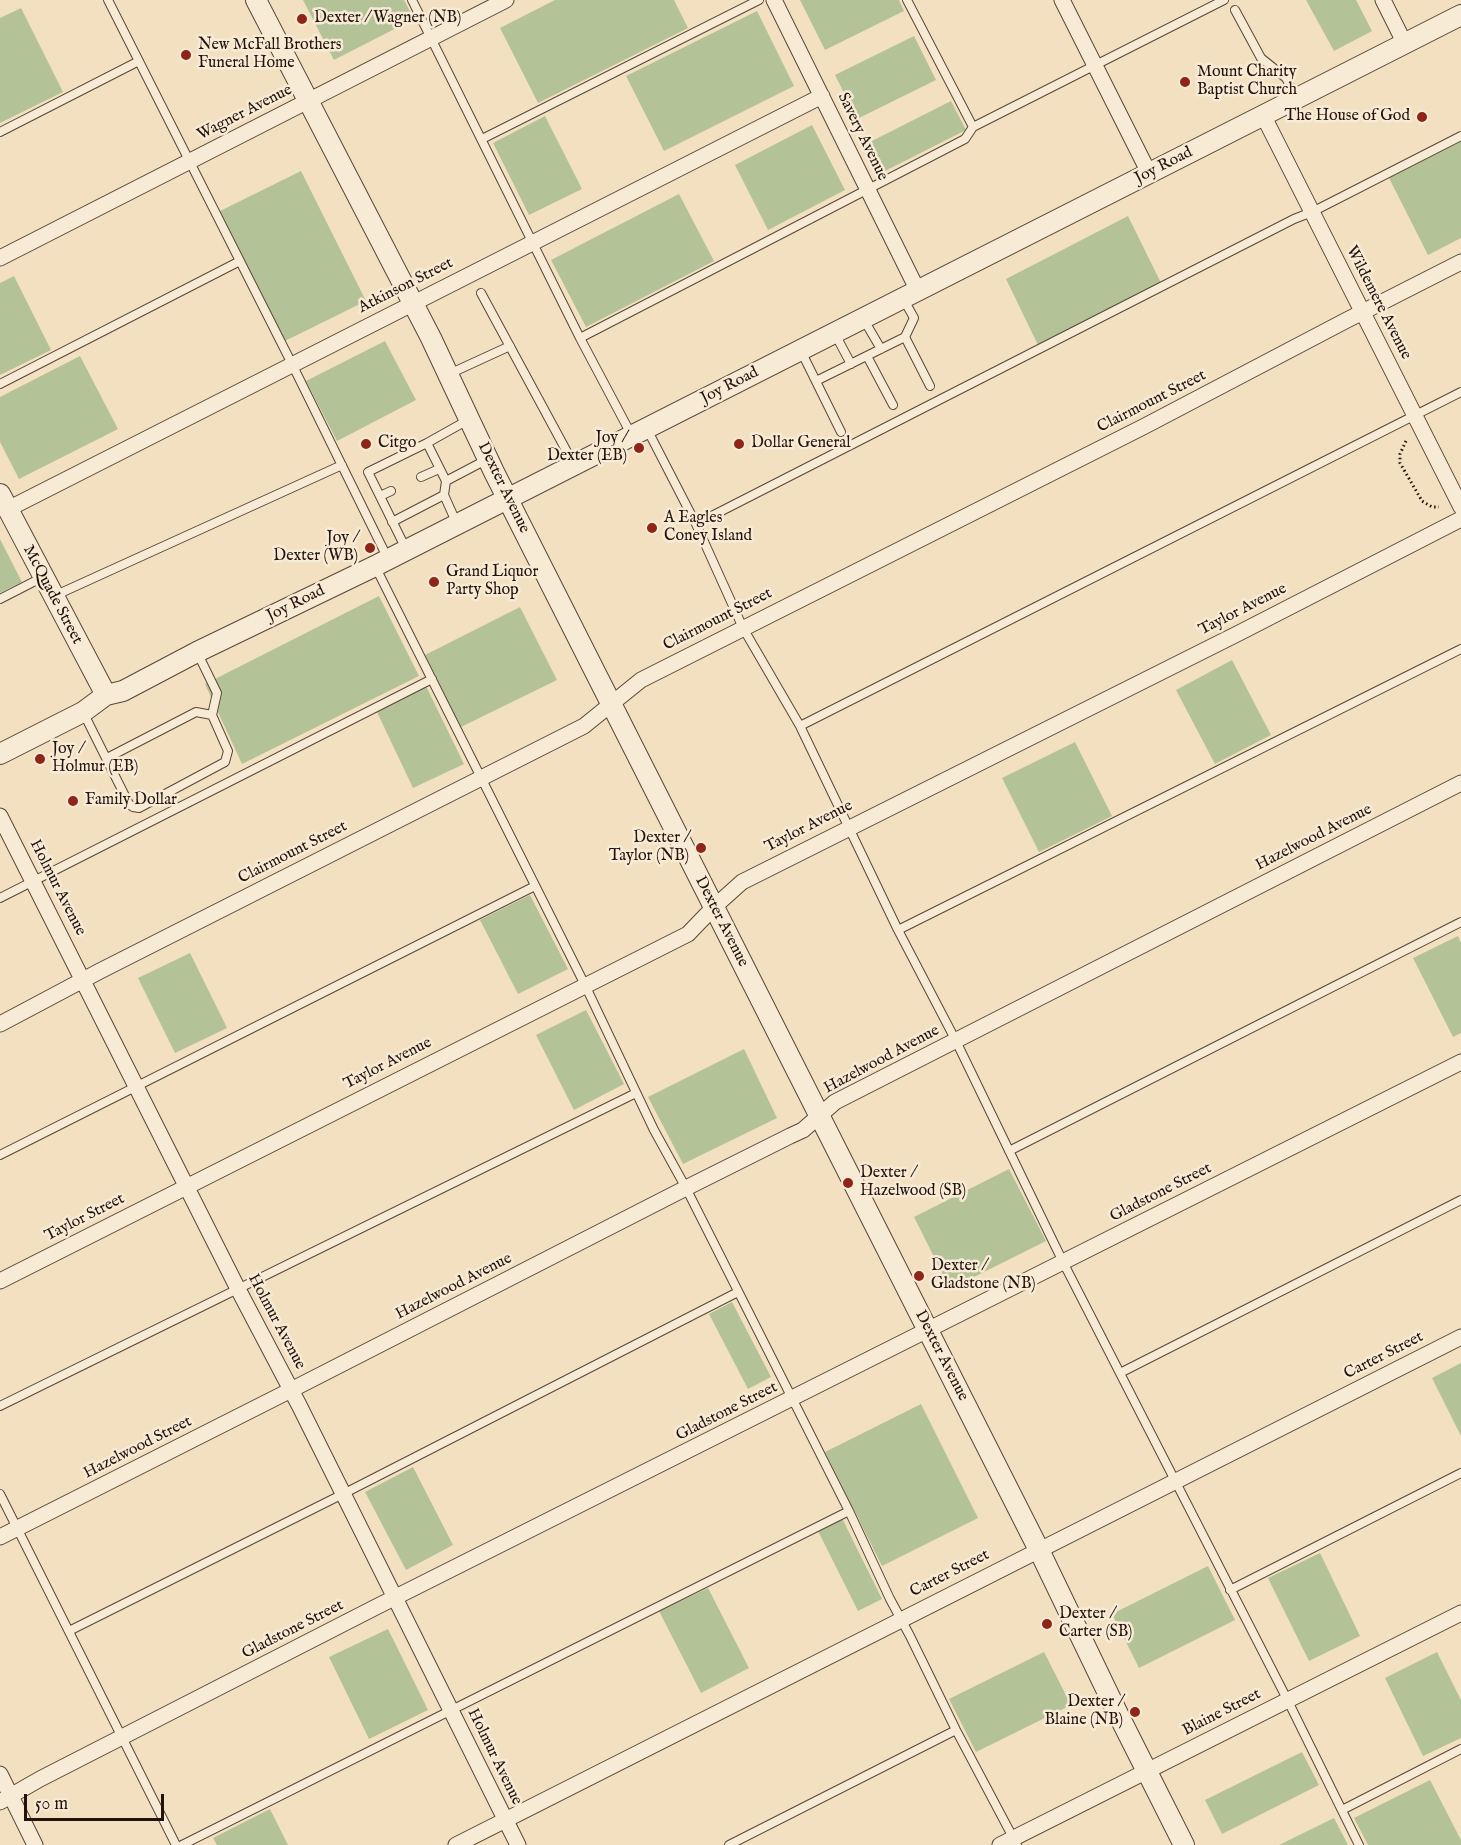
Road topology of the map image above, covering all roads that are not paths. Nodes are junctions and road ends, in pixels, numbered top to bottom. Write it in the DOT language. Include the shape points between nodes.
graph roads {
  1 [pos="108,0"];
  2 [pos="256,0"];
  3 [pos="412,0"];
  4 [pos="506,0"];
  5 [pos="759,0"];
  6 [pos="774,0"];
  7 [pos="907,0"];
  8 [pos="1062,0"];
  9 [pos="1224,0"];
  10 [pos="1383,0"];
  11 [pos="1235,10"];
  12 [pos="1461,15"];
  13 [pos="432,38"];
  14 [pos="1405,44"];
  15 [pos="139,61"];
  16 [pos="1096,66"];
  17 [pos="822,96"];
  18 [pos="1297,98"];
  19 [pos="307,101"];
  20 [pos="1263,116"];
  21 [pos="973,127"];
  22 [pos="0,132"];
  23 [pos="1461,136"];
  24 [pos="482,139"];
  25 [pos="189,161"];
  26 [pos="1149,173"];
  27 [pos="868,189"];
  28 [pos="1312,212"];
  29 [pos="532,242"];
  30 [pos="0,258"];
  31 [pos="240,261"];
  32 [pos="1461,262"];
  33 [pos="481,293"];
  34 [pos="910,295"];
  35 [pos="413,304"];
  36 [pos="1363,313"];
  37 [pos="864,318"];
  38 [pos="835,333"];
  39 [pos="905,337"];
  40 [pos="580,338"];
  41 [pos="510,346"];
  42 [pos="880,349"];
  43 [pos="801,350"];
  44 [pos="867,356"];
  45 [pos="292,364"];
  46 [pos="851,364"];
  47 [pos="448,374"];
  48 [pos="816,381"];
  49 [pos="0,384"];
  50 [pos="930,387"];
  51 [pos="1461,392"];
  52 [pos="893,405"];
  53 [pos="1415,416"];
  54 [pos="469,419"];
  55 [pos="639,432"];
  56 [pos="841,432"];
  57 [pos="427,443"];
  58 [pos="488,459"];
  59 [pos="342,465"];
  60 [pos="574,465"];
  61 [pos="439,469"];
  62 [pos="421,477"];
  63 [pos="446,481"];
  64 [pos="391,491"];
  65 [pos="444,495"];
  66 [pos="380,496"];
  67 [pos="507,499"];
  68 [pos="4,501"];
  69 [pos="1461,507"];
  70 [pos="1461,519"];
  71 [pos="392,522"];
  72 [pos="457,524"];
  73 [pos="696,525"];
  74 [pos="406,550"];
  75 [pos="382,562"];
  76 [pos="43,578"];
  77 [pos="53,597"];
  78 [pos="0,599"];
  79 [pos="743,628"];
  80 [pos="1461,649"];
  81 [pos="197,652"];
  82 [pos="432,679"];
  83 [pos="106,695"];
  84 [pos="610,704"];
  85 [pos="83,712"];
  86 [pos="212,715"];
  87 [pos="800,726"];
  88 [pos="0,754"];
  89 [pos="107,758"];
  90 [pos="482,778"];
  91 [pos="1461,783"];
  92 [pos="0,816"];
  93 [pos="849,827"];
  94 [pos="33,881"];
  95 [pos="535,886"];
  96 [pos="0,898"];
  97 [pos="713,908"];
  98 [pos="1461,922"];
  99 [pos="898,930"];
  100 [pos="83,980"];
  101 [pos="585,985"];
  102 [pos="0,1024"];
  103 [pos="956,1041"];
  104 [pos="1461,1062"];
  105 [pos="136,1086"];
  106 [pos="636,1093"];
  107 [pos="820,1116"];
  108 [pos="1010,1151"];
  109 [pos="0,1155"];
  110 [pos="187,1187"];
  111 [pos="686,1188"];
  112 [pos="1461,1200"];
  113 [pos="1063,1262"];
  114 [pos="0,1281"];
  115 [pos="238,1289"];
  116 [pos="738,1292"];
  117 [pos="928,1330"];
  118 [pos="1461,1337"];
  119 [pos="1120,1373"];
  120 [pos="291,1390"];
  121 [pos="792,1400"];
  122 [pos="0,1406"];
  123 [pos="1461,1473"];
  124 [pos="1175,1482"];
  125 [pos="0,1494"];
  126 [pos="343,1494"];
  127 [pos="849,1510"];
  128 [pos="17,1529"];
  129 [pos="0,1538"];
  130 [pos="1039,1550"];
  131 [pos="1230,1590"];
  132 [pos="396,1598"];
  133 [pos="1461,1613"];
  134 [pos="901,1619"];
  135 [pos="69,1631"];
  136 [pos="1288,1701"];
  137 [pos="451,1710"];
  138 [pos="956,1730"];
  139 [pos="122,1738"];
  140 [pos="1461,1749"];
  141 [pos="1147,1772"];
  142 [pos="0,1774"];
  143 [pos="5,1799"];
  144 [pos="1342,1810"];
  145 [pos="505,1820"];
  146 [pos="1010,1843"];
  147 [pos="35,1845"];
  148 [pos="176,1845"];
  149 [pos="182,1845"];
  150 [pos="456,1845"];
  151 [pos="518,1845"];
  152 [pos="729,1845"];
  153 [pos="1184,1845"];
  154 [pos="1359,1845"];
  1 -- 15 [label="lane"];
  2 -- 19 [label="street, Dexter Avenue"];
  3 -- 13 [label="lane"];
  4 -- 13 [label="street, Wagner Avenue"];
  5 -- 24 [label="lane"];
  6 -- 17 [label="street, Savery Avenue"];
  7 -- 21 [label="lane"];
  8 -- 16 [label="street"];
  9 -- 16 [label="lane"];
  10 -- 14 [label="street"];
  11 -- 18 [label="lane" via="1261,58 1286,78"];
  12 -- 14 [label="street, Joy Road"];
  13 -- 19 [label="street, Wagner Avenue"];
  13 -- 24 [label="lane"];
  14 -- 18 [label="street, Joy Road"];
  15 -- 22 [label="lane"];
  15 -- 25 [label="lane"];
  16 -- 21 [label="lane"];
  16 -- 26 [label="street"];
  17 -- 27 [label="street, Savery Avenue"];
  17 -- 29 [label="street, Atkinson Street"];
  18 -- 20 [label="street, Joy Road"];
  19 -- 25 [label="street, Wagner Avenue"];
  19 -- 35 [label="street, Dexter Avenue"];
  20 -- 26 [label="street, Joy Road"];
  20 -- 28 [label="street, Wildemere Avenue"];
  21 -- 27 [label="lane" via="965,139"];
  23 -- 28 [label="lane"];
  24 -- 29 [label="lane"];
  25 -- 30 [label="street, Wagner Avenue"];
  25 -- 31 [label="lane"];
  26 -- 34 [label="street, Joy Road"];
  27 -- 34 [label="street, Savery Avenue"];
  27 -- 40 [label="lane"];
  28 -- 36 [label="street, Wildemere Avenue"];
  28 -- 73 [label="lane"];
  29 -- 35 [label="street, Atkinson Street"];
  29 -- 40 [label="lane"];
  31 -- 45 [label="lane"];
  31 -- 49 [label="lane"];
  32 -- 36 [label="street, Clairmount Street"];
  33 -- 41 [label="lane"];
  34 -- 37 [label="street, Joy Road"];
  34 -- 39 [label="lane" via="914,318"];
  35 -- 45 [label="street, Atkinson Street"];
  35 -- 47 [label="street, Dexter Avenue"];
  36 -- 53 [label="street, Wildemere Avenue"];
  36 -- 79 [label="street, Clairmount Street"];
  37 -- 38 [label="street, Joy Road"];
  37 -- 42 [label="lane"];
  38 -- 43 [label="street, Joy Road"];
  38 -- 46 [label="lane"];
  39 -- 42 [label="lane"];
  39 -- 50 [label="lane"];
  40 -- 55 [label="lane"];
  41 -- 47 [label="lane"];
  41 -- 60 [label="lane"];
  42 -- 44 [label="lane"];
  43 -- 48 [label="lane"];
  43 -- 55 [label="street, Joy Road"];
  44 -- 46 [label="lane"];
  44 -- 52 [label="lane"];
  45 -- 59 [label="lane"];
  45 -- 68 [label="street, Atkinson Street"];
  46 -- 48 [label="lane"];
  47 -- 54 [label="street, Dexter Avenue"];
  48 -- 56 [label="lane"];
  51 -- 53 [label="lane"];
  53 -- 69 [label="street, Wildemere Avenue"];
  53 -- 87 [label="lane"];
  54 -- 57 [label="lane"];
  54 -- 58 [label="street, Dexter Avenue"];
  55 -- 60 [label="street, Joy Road"];
  55 -- 73 [label="lane"];
  57 -- 61 [label="lane"];
  57 -- 66 [label="lane" via="368,472"];
  58 -- 63 [label="lane"];
  58 -- 67 [label="street, Dexter Avenue"];
  59 -- 75 [label="lane"];
  59 -- 77 [label="lane"];
  60 -- 67 [label="street, Joy Road"];
  61 -- 62 [label="lane"];
  61 -- 63 [label="lane"];
  63 -- 65 [label="lane"];
  64 -- 66 [label="lane"];
  65 -- 71 [label="lane"];
  65 -- 72 [label="lane"];
  66 -- 71 [label="lane"];
  67 -- 72 [label="street, Joy Road"];
  67 -- 84 [label="street, Dexter Avenue"];
  68 -- 76 [label="street, McQuade Street"];
  70 -- 93 [label="street, Taylor Avenue"];
  71 -- 74 [label="lane"];
  72 -- 74 [label="street, Joy Road"];
  73 -- 79 [label="lane"];
  74 -- 75 [label="street, Joy Road"];
  75 -- 81 [label="street, Joy Road"];
  75 -- 82 [label="lane"];
  76 -- 77 [label="street, McQuade Street"];
  76 -- 78 [label="lane"];
  77 -- 83 [label="street, McQuade Street"];
  79 -- 84 [label="street, Clairmount Street" via="641,680"];
  79 -- 87 [label="lane"];
  80 -- 99 [label="lane"];
  81 -- 83 [label="street, Joy Road" via="123,691"];
  81 -- 86 [label="lane" via="217,693"];
  82 -- 90 [label="lane"];
  82 -- 94 [label="lane"];
  83 -- 85 [label="street, Joy Road"];
  84 -- 90 [label="street, Clairmount Street" via="584,726"];
  84 -- 97 [label="street, Dexter Avenue"];
  85 -- 88 [label="street, Joy Road"];
  85 -- 89 [label="lane"];
  86 -- 89 [label="lane" via="196,712"];
  86 -- 89 [label="lane" via="228,751 225,762 139,808 129,804"];
  87 -- 93 [label="lane"];
  90 -- 95 [label="lane"];
  90 -- 100 [label="street, Clairmount Street"];
  91 -- 103 [label="street, Hazelwood Avenue"];
  92 -- 94 [label="street, Holmur Avenue"];
  93 -- 97 [label="street, Taylor Avenue" via="742,882"];
  93 -- 99 [label="lane"];
  94 -- 96 [label="lane"];
  94 -- 100 [label="street, Holmur Avenue"];
  95 -- 101 [label="lane"];
  95 -- 105 [label="lane"];
  97 -- 101 [label="street, Taylor Avenue" via="688,934"];
  97 -- 107 [label="street, Dexter Avenue"];
  98 -- 108 [label="lane"];
  99 -- 103 [label="lane"];
  100 -- 102 [label="street, Clairmount Street"];
  100 -- 105 [label="street, Holmur Avenue"];
  101 -- 106 [label="lane"];
  101 -- 110 [label="street, Taylor Avenue"];
  103 -- 107 [label="street, Hazelwood Avenue" via="835,1102"];
  103 -- 108 [label="lane"];
  104 -- 113 [label="street, Gladstone Street"];
  105 -- 109 [label="lane"];
  105 -- 110 [label="street, Holmur Avenue"];
  106 -- 111 [label="lane"];
  106 -- 115 [label="lane"];
  107 -- 111 [label="street, Hazelwood Avenue" via="803,1130"];
  107 -- 117 [label="street, Dexter Avenue"];
  108 -- 113 [label="lane"];
  110 -- 114 [label="street, Taylor Street"];
  110 -- 115 [label="street, Holmur Avenue"];
  111 -- 116 [label="lane"];
  111 -- 120 [label="street, Hazelwood Avenue"];
  112 -- 119 [label="lane"];
  113 -- 117 [label="street, Gladstone Street"];
  113 -- 119 [label="lane"];
  115 -- 120 [label="street, Holmur Avenue"];
  115 -- 122 [label="lane"];
  116 -- 121 [label="lane"];
  116 -- 126 [label="lane"];
  117 -- 121 [label="street, Gladstone Street"];
  117 -- 130 [label="street, Dexter Avenue"];
  118 -- 124 [label="street, Carter Street"];
  119 -- 124 [label="lane"];
  120 -- 126 [label="street, Holmur Avenue"];
  120 -- 128 [label="street, Hazelwood Street"];
  121 -- 127 [label="lane"];
  121 -- 132 [label="street, Gladstone Street"];
  123 -- 131 [label="lane"];
  124 -- 130 [label="street, Carter Street"];
  124 -- 131 [label="lane"];
  125 -- 128 [label="lane"];
  126 -- 132 [label="street, Holmur Avenue"];
  126 -- 135 [label="lane"];
  127 -- 134 [label="lane"];
  127 -- 137 [label="lane"];
  128 -- 129 [label="street, Hazelwood Street"];
  128 -- 135 [label="lane"];
  130 -- 134 [label="street, Carter Street"];
  130 -- 141 [label="street, Dexter Avenue"];
  131 -- 136 [label="lane"];
  132 -- 137 [label="street, Holmur Avenue"];
  132 -- 139 [label="street, Gladstone Street"];
  133 -- 136 [label="street, Blaine Street"];
  134 -- 138 [label="lane"];
  134 -- 145 [label="street, Carter Street"];
  135 -- 139 [label="lane"];
  136 -- 141 [label="street, Blaine Street"];
  136 -- 144 [label="lane"];
  137 -- 145 [label="street, Holmur Avenue"];
  137 -- 149 [label="lane"];
  138 -- 146 [label="lane"];
  138 -- 152 [label="lane"];
  139 -- 143 [label="street, Gladstone Street"];
  139 -- 148 [label="lane"];
  140 -- 144 [label="lane"];
  141 -- 146 [label="street, Blaine Street"];
  141 -- 153 [label="street, Dexter Avenue"];
  142 -- 143 [label="street"];
  143 -- 147 [label="street"];
  144 -- 154 [label="lane"];
  145 -- 150 [label="street, Carter Street"];
  145 -- 151 [label="street, Holmur Avenue"];
}
